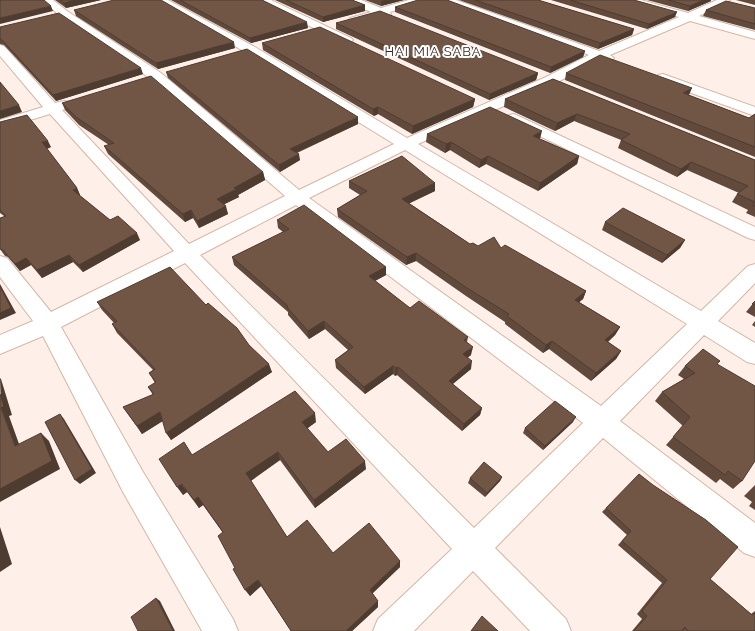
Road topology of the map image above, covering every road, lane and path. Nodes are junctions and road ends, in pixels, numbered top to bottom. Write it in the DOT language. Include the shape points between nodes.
graph roads {
  1 [pos="162,0"];
  2 [pos="263,0"];
  3 [pos="352,0"];
  4 [pos="420,0"];
  5 [pos="446,0"];
  6 [pos="630,0"];
  7 [pos="725,1"];
  8 [pos="59,10"];
  9 [pos="381,12"];
  10 [pos="689,17"];
  11 [pos="403,20"];
  12 [pos="324,29"];
  13 [pos="309,33"];
  14 [pos="755,36"];
  15 [pos="358,45"];
  16 [pos="0,49"];
  17 [pos="599,55"];
  18 [pos="622,63"];
  19 [pos="651,74"];
  20 [pos="74,102"];
  21 [pos="483,104"];
  22 [pos="52,109"];
  23 [pos="755,112"];
  24 [pos="0,125"];
  25 [pos="406,144"];
  26 [pos="297,197"];
  27 [pos="755,234"];
  28 [pos="187,253"];
  29 [pos="0,263"];
  30 [pos="755,271"];
  31 [pos="702,323"];
  32 [pos="48,324"];
  33 [pos="0,345"];
  34 [pos="755,355"];
  35 [pos="602,422"];
  36 [pos="755,542"];
  37 [pos="473,549"];
  38 [pos="221,631"];
  39 [pos="390,631"];
  40 [pos="554,631"];
  1 -- 25 [label="street" via="249,49"];
  2 -- 12 [label="street"];
  3 -- 9 [label="street"];
  4 -- 9 [label="street"];
  5 -- 17 [label="street"];
  6 -- 10 [label="street"];
  7 -- 10 [label="street"];
  8 -- 26 [label="street" via="156,76"];
  9 -- 11 [label="street"];
  9 -- 12 [label="street"];
  10 -- 14 [label="street"];
  10 -- 17 [label="street" via="641,32"];
  12 -- 13 [label="street"];
  12 -- 15 [label="street"];
  16 -- 22 [label="street"];
  17 -- 18 [label="street"];
  17 -- 21 [label="street" via="551,80"];
  19 -- 23 [label="street"];
  20 -- 22 [label="street"];
  21 -- 25 [label="street"];
  21 -- 27 [label="street"];
  22 -- 24 [label="street"];
  22 -- 28 [label="street"];
  25 -- 26 [label="street"];
  25 -- 31 [label="street"];
  26 -- 28 [label="street"];
  26 -- 35 [label="street"];
  28 -- 32 [label="street"];
  28 -- 37 [label="street"];
  29 -- 32 [label="street"];
  30 -- 31 [label="street"];
  31 -- 34 [label="street"];
  31 -- 35 [label="street"];
  32 -- 33 [label="street"];
  32 -- 38 [label="street" via="133,482"];
  35 -- 36 [label="street"];
  35 -- 37 [label="street"];
  37 -- 39 [label="street"];
  37 -- 40 [label="street"];
}
